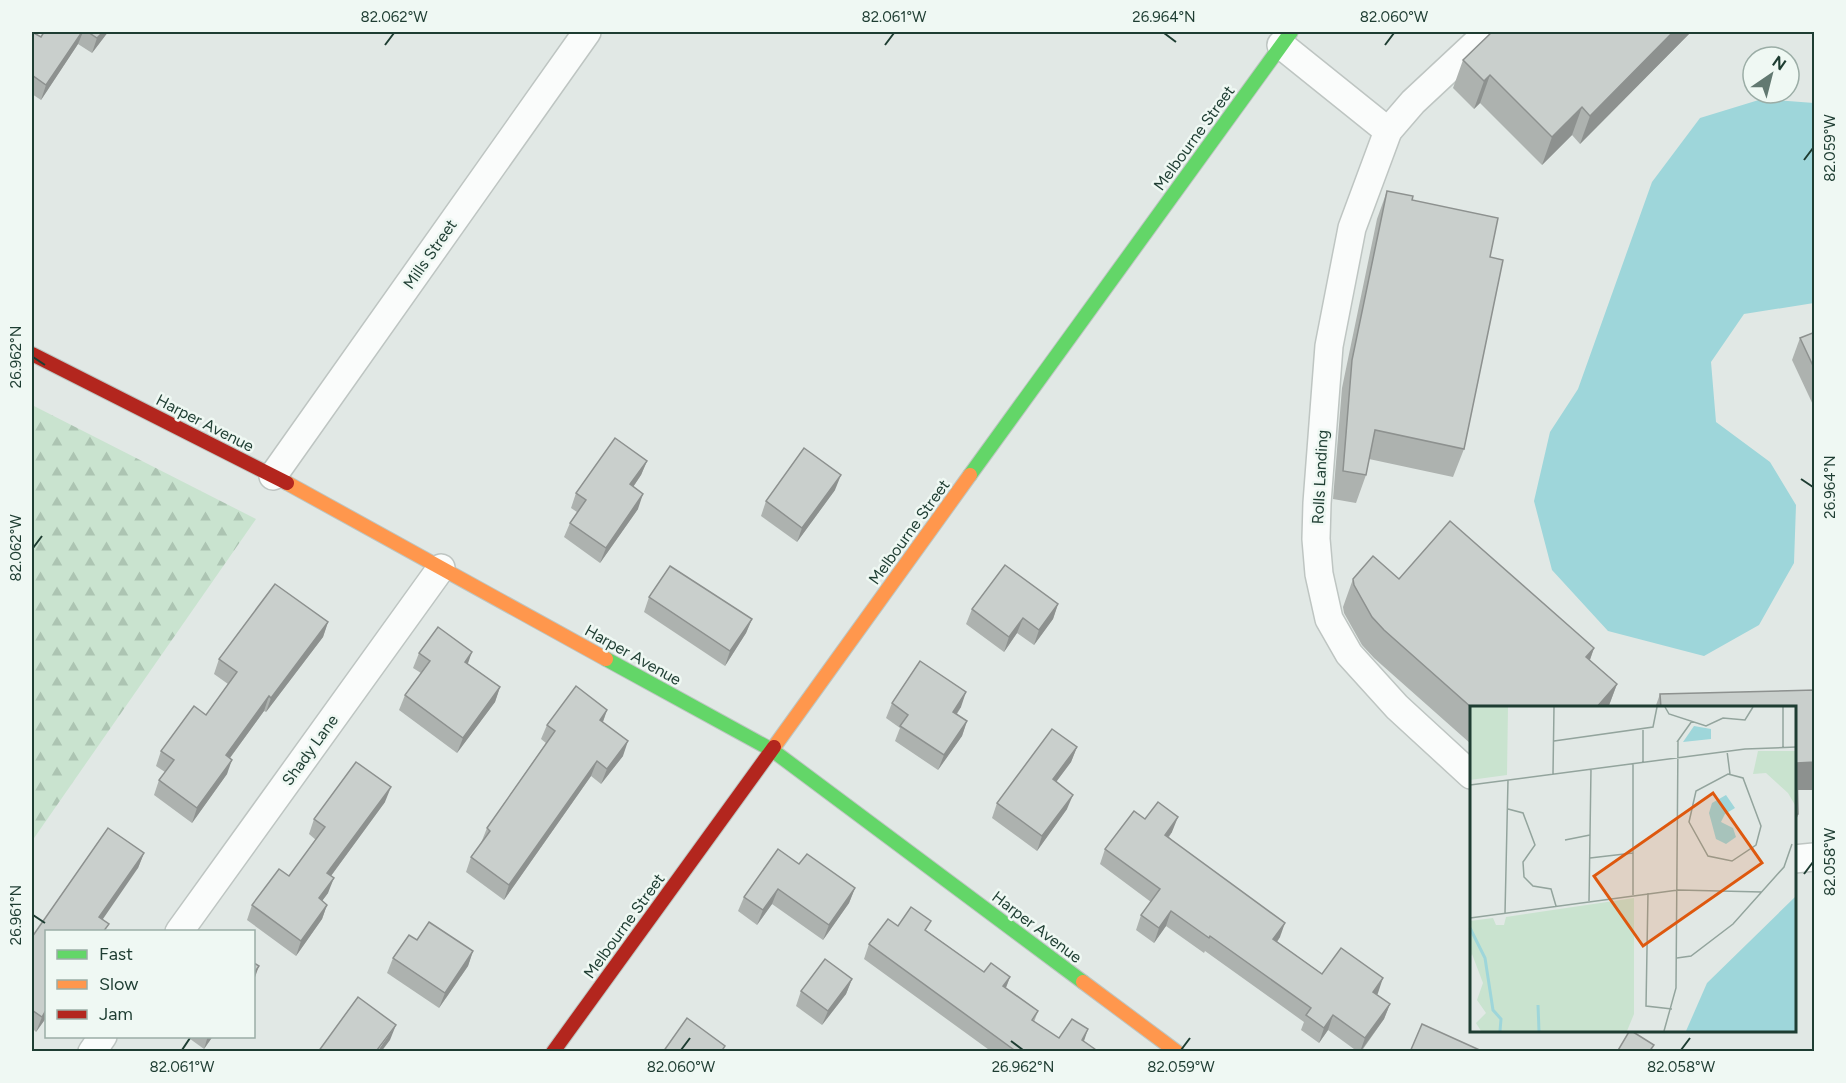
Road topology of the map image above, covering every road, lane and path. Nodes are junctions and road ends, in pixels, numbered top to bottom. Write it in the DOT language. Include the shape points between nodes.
graph roads {
  1 [pos="1488,32"];
  2 [pos="579,34"];
  3 [pos="1286,38"];
  4 [pos="1388,131"];
  5 [pos="32,354"];
  6 [pos="273,476"];
  7 [pos="441,568"];
  8 [pos="771,750"];
  9 [pos="1470,774"];
  10 [pos="1815,857"];
  11 [pos="1795,859"];
  12 [pos="180,930"];
  13 [pos="102,1038"];
  14 [pos="92,1052"];
  15 [pos="554,1052"];
  16 [pos="1177,1052"];
  1 -- 4 [label="street, Rolls Landing" via="1413,102"];
  2 -- 6 [label="street, Mills Street"];
  3 -- 4 [label="street"];
  3 -- 8 [label="street, Melbourne Street"];
  4 -- 9 [label="street, Rolls Landing" via="1352,228 1329,346 1317,503 1319,574 1329,619 1349,654 1397,707"];
  5 -- 6 [label="street, Harper Avenue"];
  6 -- 7 [label="street, Harper Avenue"];
  7 -- 8 [label="street, Harper Avenue"];
  7 -- 12 [label="street, Shady Lane"];
  8 -- 15 [label="street, Melbourne Street"];
  8 -- 16 [label="street, Harper Avenue"];
  10 -- 11 [label="street"];
  13 -- 14 [label="street"];
}
